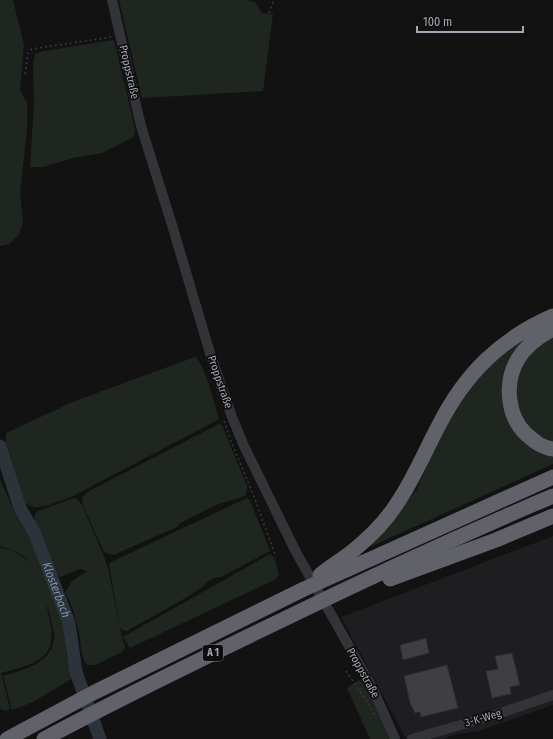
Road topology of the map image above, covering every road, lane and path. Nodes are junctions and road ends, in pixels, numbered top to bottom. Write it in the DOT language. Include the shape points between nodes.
graph roads {
  1 [pos="112,0"];
  2 [pos="274,0"];
  3 [pos="268,13"];
  4 [pos="120,36"];
  5 [pos="25,74"];
  6 [pos="553,316"];
  7 [pos="553,329"];
  8 [pos="553,449"];
  9 [pos="553,477"];
  10 [pos="553,496"];
  11 [pos="553,516"];
  12 [pos="304,589"];
  13 [pos="329,597"];
  14 [pos="346,671"];
  15 [pos="553,696"];
  16 [pos="376,719"];
  17 [pos="7,739"];
  18 [pos="44,739"];
  19 [pos="395,739"];
  20 [pos="412,739"];
  1 -- 4 [label="street, Proppstraße"];
  2 -- 3 [label="path"];
  4 -- 5 [label="path" via="32,49 28,53"];
  4 -- 19 [label="street, Proppstraße" via="141,126 221,387 244,446 296,552 373,689"];
  6 -- 12 [label="highway" via="515,335 469,377 451,402 413,480 396,506 376,530 354,550"];
  7 -- 8 [label="highway" via="528,346 518,360 509,389 510,405 515,419 524,432 535,442"];
  9 -- 12 [label="highway, A 1"];
  10 -- 13 [label="highway, A 1"];
  11 -- 13 [label="highway" via="377,584"];
  12 -- 17 [label="highway, A 1" via="85,697"];
  13 -- 18 [label="highway, A 1" via="198,660"];
  14 -- 16 [label="path"];
  15 -- 20 [label="street, 3-K-Weg"];
}
